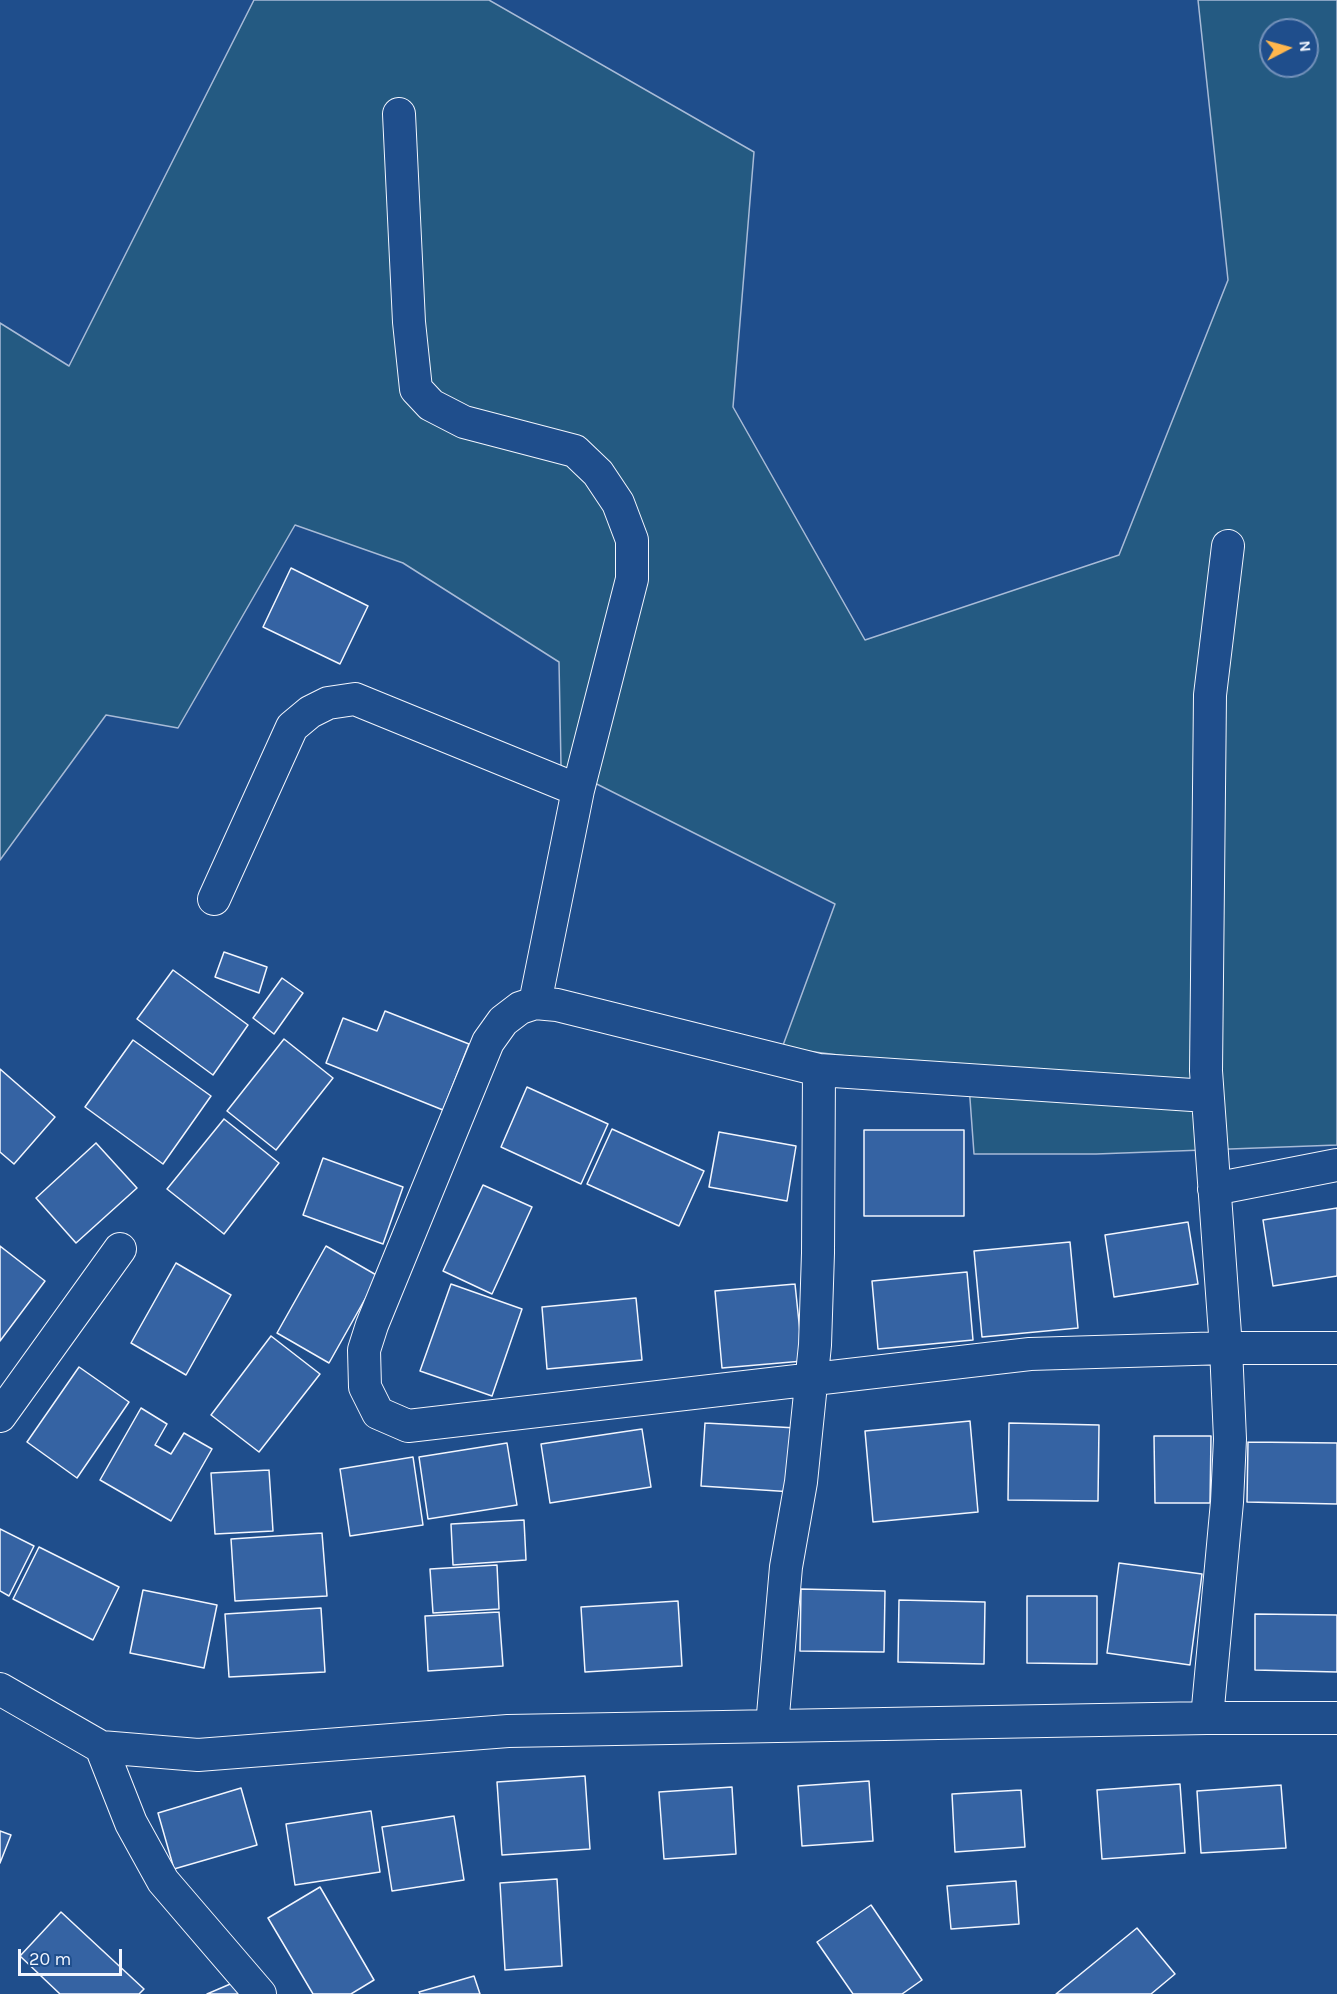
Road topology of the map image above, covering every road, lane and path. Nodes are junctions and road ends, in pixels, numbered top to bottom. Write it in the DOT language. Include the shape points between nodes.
graph roads {
  1 [pos="399,114"];
  2 [pos="1228,546"];
  3 [pos="578,790"];
  4 [pos="214,899"];
  5 [pos="535,1003"];
  6 [pos="819,1070"];
  7 [pos="1207,1096"];
  8 [pos="1337,1164"];
  9 [pos="1214,1189"];
  10 [pos="120,1249"];
  11 [pos="1226,1348"];
  12 [pos="1337,1348"];
  13 [pos="812,1378"];
  14 [pos="0,1416"];
  15 [pos="0,1689"];
  16 [pos="1207,1718"];
  17 [pos="1337,1718"];
  18 [pos="772,1726"];
  19 [pos="101,1747"];
  20 [pos="260,1994"];
  1 -- 3 [label="street" via="416,389 431,405 464,422 575,451 598,473 618,503 632,540 632,579"];
  2 -- 7 [label="street" via="1210,695"];
  3 -- 4 [label="street" via="355,699 328,703 309,712 292,727"];
  3 -- 5 [label="street"];
  5 -- 6 [label="street" via="557,1005"];
  5 -- 13 [label="street" via="502,1021 488,1042 372,1325 364,1350 365,1387 378,1413 408,1426"];
  6 -- 7 [label="street"];
  6 -- 13 [label="street" via="817,1304"];
  7 -- 9 [label="street"];
  8 -- 9 [label="street"];
  9 -- 11 [label="street"];
  10 -- 14 [label="street"];
  11 -- 12 [label="street"];
  11 -- 13 [label="street" via="1030,1354"];
  11 -- 16 [label="street" via="1230,1439 1227,1502"];
  13 -- 18 [label="street" via="801,1482 786,1567"];
  15 -- 19 [label="street"];
  16 -- 17 [label="street"];
  16 -- 18 [label="street"];
  18 -- 19 [label="street" via="508,1731 198,1755"];
  19 -- 20 [label="street" via="131,1823 163,1881"];
}
